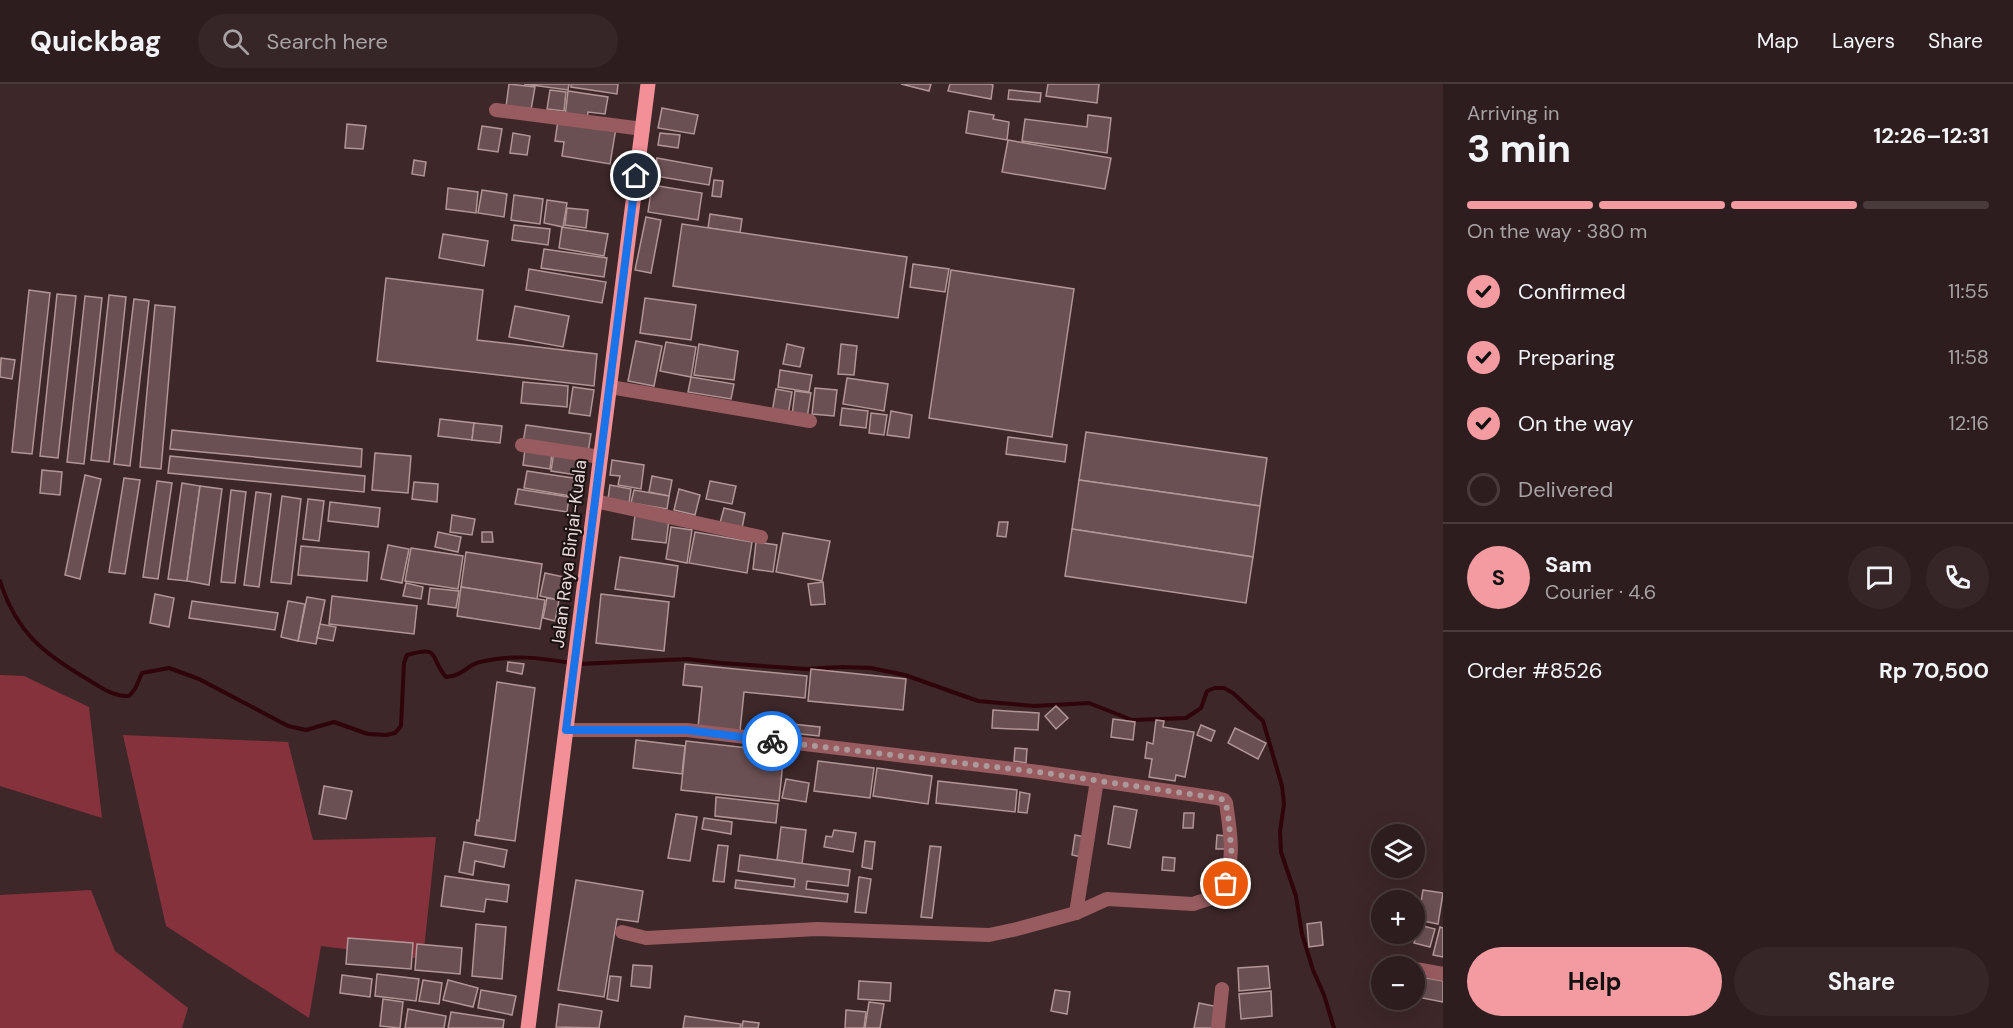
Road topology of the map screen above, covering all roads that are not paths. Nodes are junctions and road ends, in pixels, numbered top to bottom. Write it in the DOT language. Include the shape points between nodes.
graph roads {
  1 [pos="648,84"];
  2 [pos="496,110"];
  3 [pos="643,129"];
  4 [pos="610,387"];
  5 [pos="810,421"];
  6 [pos="522,445"];
  7 [pos="600,457"];
  8 [pos="595,501"];
  9 [pos="761,537"];
  10 [pos="566,730"];
  11 [pos="1097,780"];
  12 [pos="1076,913"];
  13 [pos="622,932"];
  14 [pos="1425,971"];
  15 [pos="1443,974"];
  16 [pos="1222,988"];
  17 [pos="528,1028"];
  18 [pos="1218,1028"];
  1 -- 3 [label="main road, Jalan Raya Binjai-Kuala"];
  2 -- 3 [label="street"];
  3 -- 4 [label="main road, Jalan Raya Binjai-Kuala"];
  4 -- 5 [label="street"];
  4 -- 7 [label="main road, Jalan Raya Binjai-Kuala"];
  6 -- 7 [label="street"];
  7 -- 8 [label="main road, Jalan Raya Binjai-Kuala"];
  8 -- 9 [label="street"];
  8 -- 10 [label="main road, Jalan Raya Binjai-Kuala"];
  10 -- 11 [label="street" via="687,730"];
  10 -- 17 [label="main road, Jalan Raya Binjai-Kuala"];
  11 -- 12 [label="street"];
  11 -- 12 [label="street" via="1224,800 1232,859 1220,895 1206,901 1193,904 1114,898"];
  12 -- 13 [label="street" via="988,935 817,929 646,938"];
  14 -- 15 [label="street"];
  16 -- 18 [label="street"];
}
